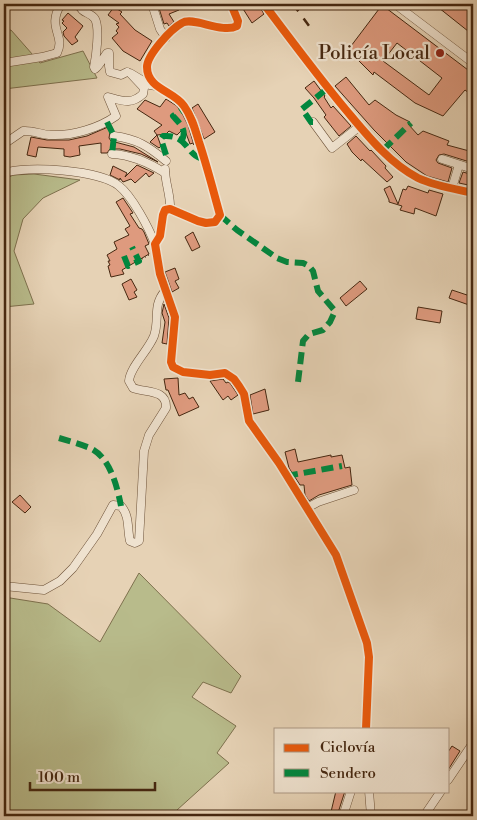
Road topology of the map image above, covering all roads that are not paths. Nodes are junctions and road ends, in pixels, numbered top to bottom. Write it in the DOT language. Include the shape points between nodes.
graph roads {
  1 [pos="61,4"];
  2 [pos="79,4"];
  3 [pos="152,4"];
  4 [pos="231,4"];
  5 [pos="264,4"];
  6 [pos="395,4"];
  7 [pos="166,38"];
  8 [pos="4,63"];
  9 [pos="473,63"];
  10 [pos="127,72"];
  11 [pos="159,87"];
  12 [pos="313,122"];
  13 [pos="360,126"];
  14 [pos="114,136"];
  15 [pos="4,144"];
  16 [pos="112,154"];
  17 [pos="442,159"];
  18 [pos="459,165"];
  19 [pos="473,169"];
  20 [pos="4,174"];
  21 [pos="165,174"];
  22 [pos="452,188"];
  23 [pos="473,194"];
  24 [pos="170,209"];
  25 [pos="156,244"];
  26 [pos="165,291"];
  27 [pos="354,490"];
  28 [pos="308,510"];
  29 [pos="4,586"];
  30 [pos="366,728"];
  31 [pos="473,743"];
  32 [pos="450,777"];
  33 [pos="350,792"];
  34 [pos="369,792"];
  35 [pos="440,792"];
  36 [pos="344,816"];
  37 [pos="370,816"];
  38 [pos="424,816"];
  1 -- 8 [label="street" via="54,22 60,43 56,53"];
  2 -- 10 [label="street" via="84,13 96,22 94,67 96,69 109,53 110,72 121,76"];
  3 -- 7 [label="street"];
  4 -- 7 [label="street" via="237,26 183,22"];
  5 -- 13 [label="street"];
  6 -- 9 [label="street"];
  7 -- 11 [label="street" via="147,65 152,82"];
  11 -- 15 [label="street" via="130,73 144,88 143,94 134,101 108,97 116,116 106,122 89,129 52,135 23,131"];
  11 -- 24 [label="street" via="179,100 192,119 220,215 215,222 206,223"];
  12 -- 13 [label="street" via="332,148"];
  13 -- 22 [label="street" via="394,162 414,176"];
  14 -- 21 [label="street" via="134,140 166,158"];
  16 -- 21 [label="street" via="143,160"];
  17 -- 18 [label="street"];
  18 -- 19 [label="street"];
  18 -- 22 [label="street"];
  20 -- 25 [label="street" via="19,170 50,170 94,176 119,185 129,196"];
  21 -- 24 [label="street"];
  22 -- 23 [label="street"];
  24 -- 25 [label="street" via="165,210"];
  25 -- 26 [label="street"];
  26 -- 28 [label="street" via="175,317 173,367 183,372 224,374 234,379 244,394 248,421 276,458"];
  26 -- 29 [label="street" via="159,298 154,335 128,381 134,388 160,394 166,404 144,451 139,541 130,541 124,510 113,505 97,534 60,581 44,590"];
  27 -- 28 [label="street" via="318,502"];
  28 -- 30 [label="street" via="336,556 367,643"];
  31 -- 32 [label="street"];
  33 -- 36 [label="street"];
  34 -- 37 [label="street"];
  35 -- 38 [label="street"];
}
